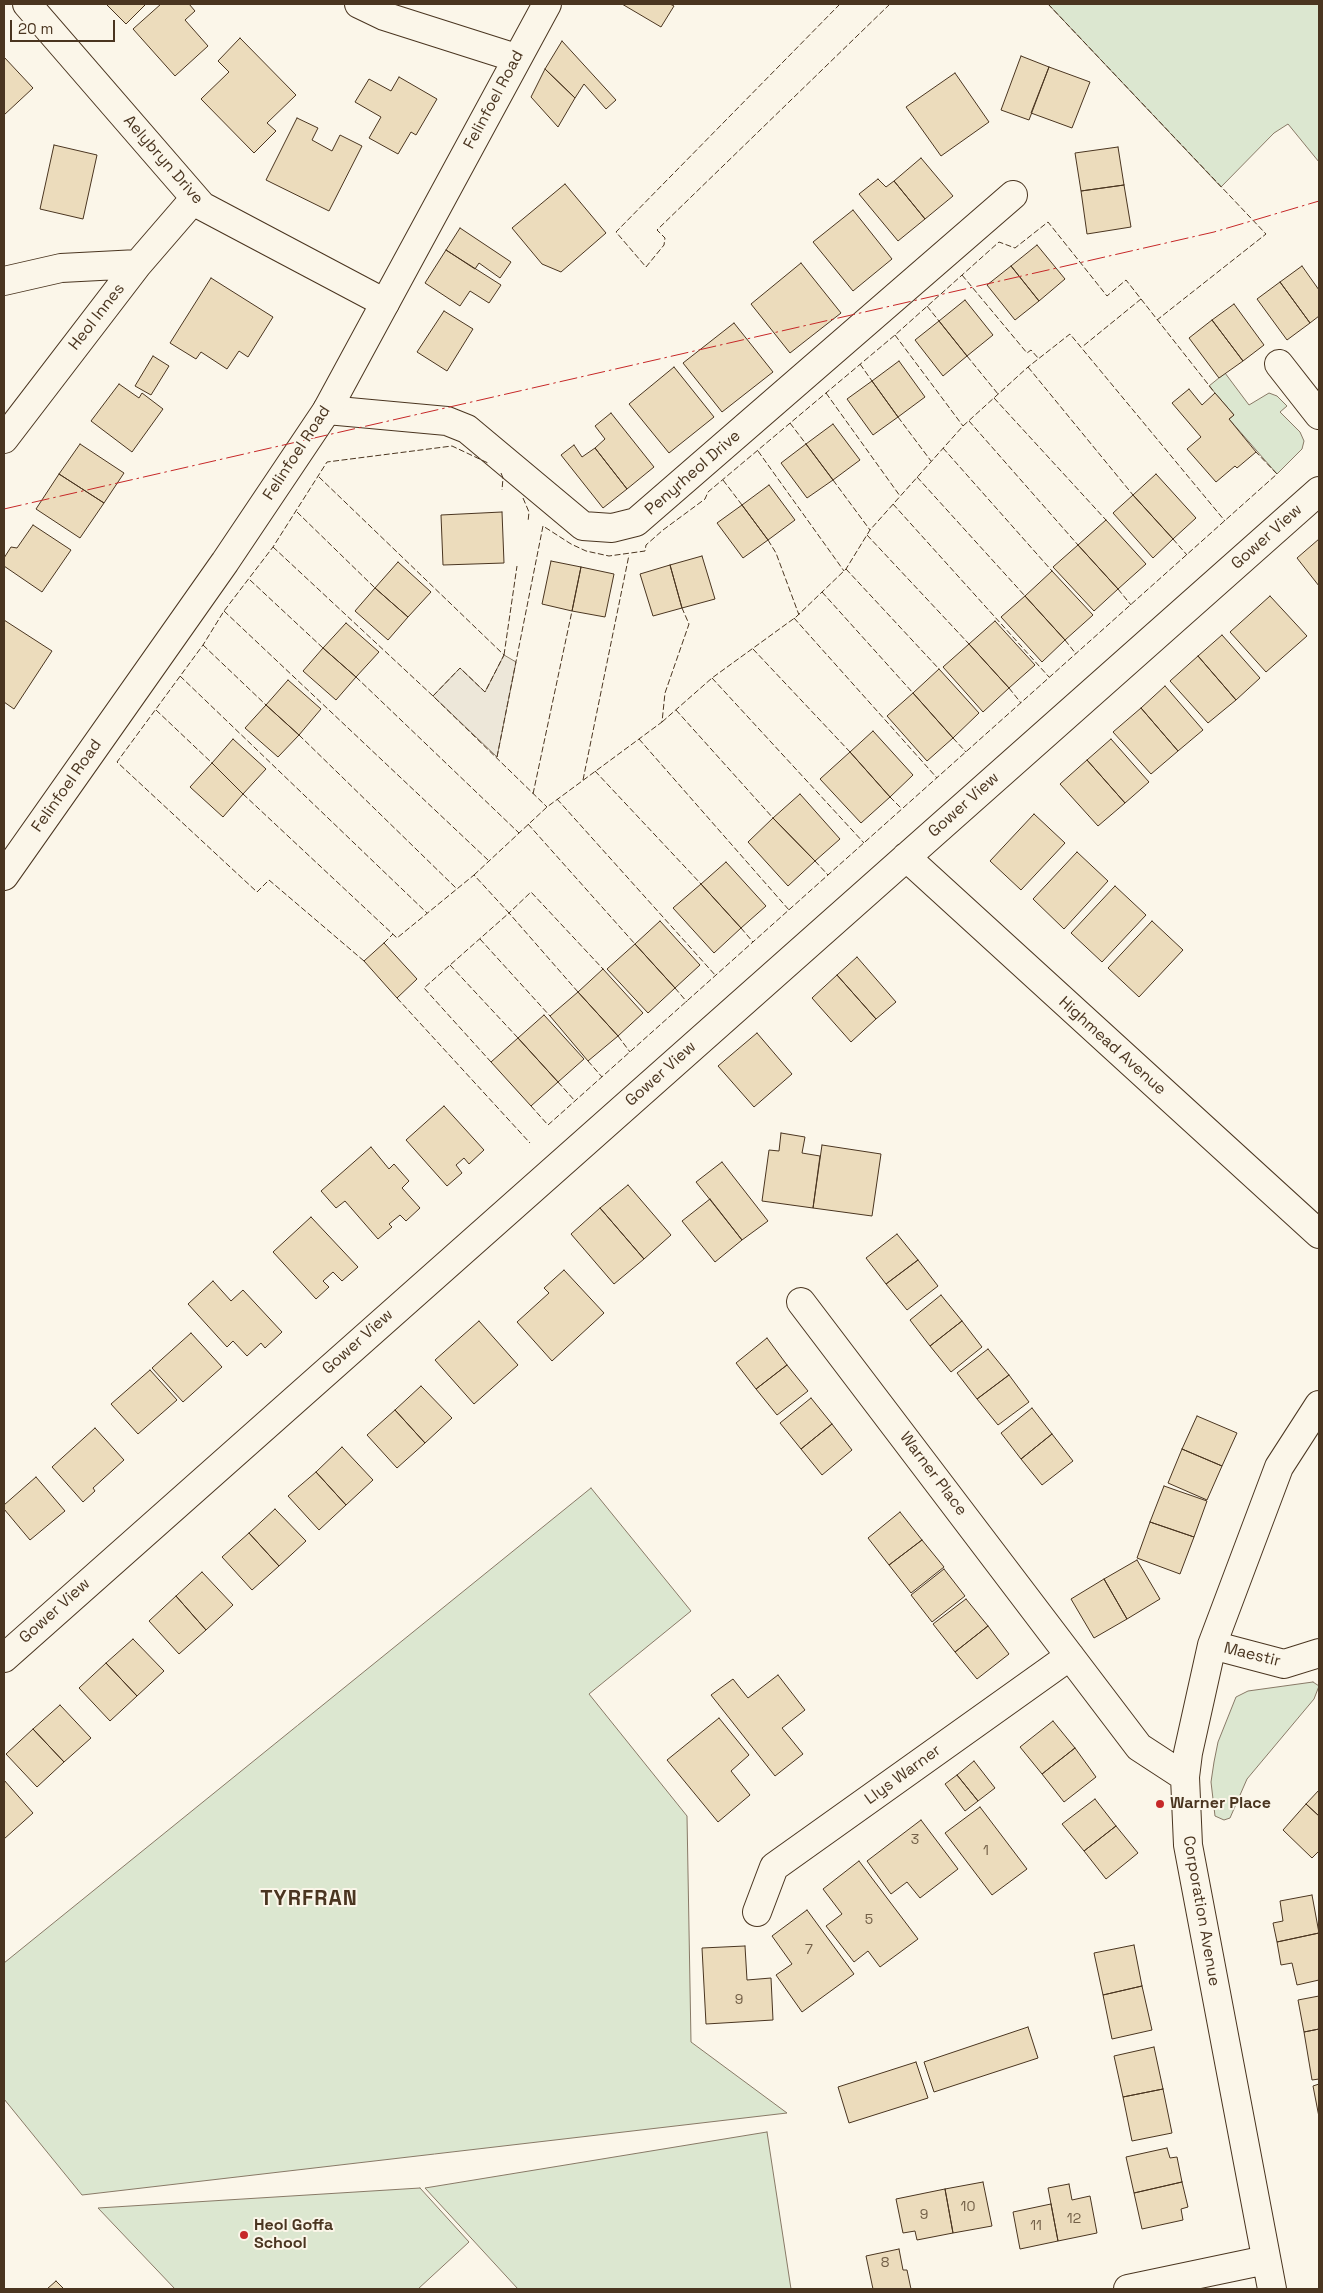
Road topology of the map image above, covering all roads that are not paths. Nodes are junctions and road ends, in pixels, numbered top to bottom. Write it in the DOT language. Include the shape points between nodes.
graph roads {
  1 [pos="27,4"];
  2 [pos="359,4"];
  3 [pos="547,4"];
  4 [pos="516,58"];
  5 [pos="1014,195"];
  6 [pos="195,198"];
  7 [pos="138,264"];
  8 [pos="4,281"];
  9 [pos="386,303"];
  10 [pos="1279,364"];
  11 [pos="327,410"];
  12 [pos="1319,415"];
  13 [pos="4,439"];
  14 [pos="1319,491"];
  15 [pos="906,857"];
  16 [pos="4,876"];
  17 [pos="1319,1234"];
  18 [pos="801,1302"];
  19 [pos="1319,1405"];
  20 [pos="1212,1645"];
  21 [pos="1319,1653"];
  22 [pos="1070,1656"];
  23 [pos="4,1658"];
  24 [pos="1185,1777"];
  25 [pos="757,1912"];
  26 [pos="1266,2260"];
  27 [pos="1128,2289"];
  28 [pos="1272,2289"];
  1 -- 6 [label="street, Aelybryn Drive"];
  2 -- 4 [label="street" via="384,16"];
  3 -- 4 [label="street, Felinfoel Road"];
  4 -- 9 [label="street, Felinfoel Road"];
  5 -- 11 [label="street, Penyrheol Drive" via="636,522 612,528 583,526 467,429 447,421"];
  6 -- 7 [label="street, Heol Innes"];
  6 -- 9 [label="street, Aelybryn Drive" via="202,206"];
  7 -- 8 [label="street" via="61,268"];
  7 -- 13 [label="street, Heol Innes"];
  9 -- 11 [label="street, Felinfoel Road"];
  10 -- 12 [label="street"];
  11 -- 16 [label="street, Felinfoel Road" via="225,562"];
  14 -- 15 [label="street, Gower View"];
  15 -- 17 [label="street, Highmead Avenue"];
  15 -- 23 [label="street, Gower View"];
  18 -- 22 [label="street, Warner Place"];
  19 -- 20 [label="street, Corporation Avenue" via="1279,1467"];
  20 -- 21 [label="street, Maestir" via="1284,1664"];
  20 -- 24 [label="street, Corporation Avenue"];
  22 -- 24 [label="street, Warner Place" via="1139,1747"];
  22 -- 25 [label="street, Llys Warner" via="774,1867"];
  24 -- 26 [label="street, Corporation Avenue" via="1188,1845"];
  26 -- 27 [label="street"];
  26 -- 28 [label="street, Corporation Avenue"];
}
